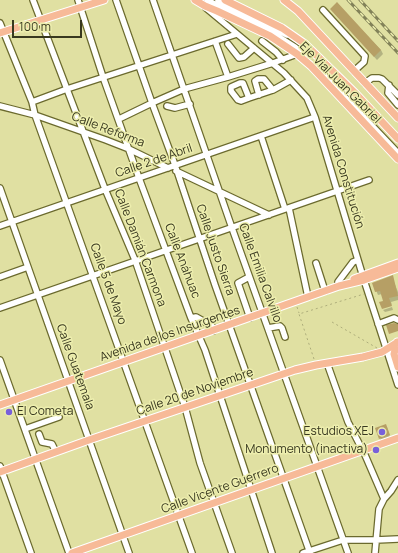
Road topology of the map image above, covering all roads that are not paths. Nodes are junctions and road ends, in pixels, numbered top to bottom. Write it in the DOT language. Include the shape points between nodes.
graph roads {
  1 [pos="33,0"];
  2 [pos="95,0"];
  3 [pos="104,0"];
  4 [pos="116,0"];
  5 [pos="153,0"];
  6 [pos="195,0"];
  7 [pos="218,0"];
  8 [pos="225,0"];
  9 [pos="284,0"];
  10 [pos="206,3"];
  11 [pos="80,4"];
  12 [pos="323,10"];
  13 [pos="40,20"];
  14 [pos="1,29"];
  15 [pos="237,34"];
  16 [pos="215,41"];
  17 [pos="262,41"];
  18 [pos="228,44"];
  19 [pos="254,48"];
  20 [pos="297,54"];
  21 [pos="172,55"];
  22 [pos="283,60"];
  23 [pos="272,63"];
  24 [pos="139,66"];
  25 [pos="354,71"];
  26 [pos="103,77"];
  27 [pos="228,77"];
  28 [pos="292,80"];
  29 [pos="365,83"];
  30 [pos="389,85"];
  31 [pos="67,89"];
  32 [pos="184,89"];
  33 [pos="273,90"];
  34 [pos="355,93"];
  35 [pos="259,95"];
  36 [pos="398,95"];
  37 [pos="249,98"];
  38 [pos="32,102"];
  39 [pos="152,103"];
  40 [pos="190,104"];
  41 [pos="398,105"];
  42 [pos="0,106"];
  43 [pos="167,106"];
  44 [pos="8,108"];
  45 [pos="0,111"];
  46 [pos="35,115"];
  47 [pos="314,117"];
  48 [pos="398,118"];
  49 [pos="119,120"];
  50 [pos="83,132"];
  51 [pos="261,136"];
  52 [pos="398,139"];
  53 [pos="398,144"];
  54 [pos="129,149"];
  55 [pos="398,153"];
  56 [pos="207,154"];
  57 [pos="398,159"];
  58 [pos="175,165"];
  59 [pos="168,168"];
  60 [pos="177,172"];
  61 [pos="139,178"];
  62 [pos="369,180"];
  63 [pos="0,188"];
  64 [pos="105,189"];
  65 [pos="220,191"];
  66 [pos="337,192"];
  67 [pos="67,202"];
  68 [pos="287,209"];
  69 [pos="269,215"];
  70 [pos="12,222"];
  71 [pos="0,226"];
  72 [pos="232,228"];
  73 [pos="199,239"];
  74 [pos="165,250"];
  75 [pos="135,260"];
  76 [pos="358,260"];
  77 [pos="316,263"];
  78 [pos="398,263"];
  79 [pos="28,268"];
  80 [pos="398,268"];
  81 [pos="92,276"];
  82 [pos="0,277"];
  83 [pos="249,277"];
  84 [pos="364,278"];
  85 [pos="339,286"];
  86 [pos="325,291"];
  87 [pos="37,294"];
  88 [pos="308,297"];
  89 [pos="0,308"];
  90 [pos="263,313"];
  91 [pos="191,318"];
  92 [pos="250,318"];
  93 [pos="398,320"];
  94 [pos="378,324"];
  95 [pos="230,325"];
  96 [pos="268,328"];
  97 [pos="213,331"];
  98 [pos="199,336"];
  99 [pos="285,337"];
  100 [pos="398,342"];
  101 [pos="164,347"];
  102 [pos="384,351"];
  103 [pos="0,360"];
  104 [pos="123,361"];
  105 [pos="328,363"];
  106 [pos="398,367"];
  107 [pos="284,374"];
  108 [pos="69,380"];
  109 [pos="251,385"];
  110 [pos="398,385"];
  111 [pos="220,396"];
  112 [pos="14,400"];
  113 [pos="0,404"];
  114 [pos="185,407"];
  115 [pos="59,418"];
  116 [pos="144,421"];
  117 [pos="25,429"];
  118 [pos="39,434"];
  119 [pos="398,438"];
  120 [pos="89,440"];
  121 [pos="363,450"];
  122 [pos="56,452"];
  123 [pos="36,459"];
  124 [pos="317,466"];
  125 [pos="1,470"];
  126 [pos="283,478"];
  127 [pos="398,480"];
  128 [pos="251,489"];
  129 [pos="384,499"];
  130 [pos="214,502"];
  131 [pos="178,515"];
  132 [pos="123,535"];
  133 [pos="343,540"];
  134 [pos="376,540"];
  135 [pos="397,540"];
  136 [pos="310,552"];
  137 [pos="31,553"];
  138 [pos="69,553"];
  139 [pos="72,553"];
  140 [pos="130,553"];
  141 [pos="192,553"];
  142 [pos="232,553"];
  143 [pos="272,553"];
  144 [pos="303,553"];
  145 [pos="348,553"];
  146 [pos="375,553"];
  1 -- 13 [label="street, Calle Damián Carmona"];
  2 -- 11 [label="main road"];
  3 -- 11 [label="main road"];
  4 -- 24 [label="street, Calle Justo Sierra"];
  5 -- 21 [label="street, Calle Emilia Calvillo"];
  6 -- 10 [label="main road, Eje Vial Juan Gabriel"];
  7 -- 53 [label="street" via="295,40"];
  8 -- 34 [label="main road, Eje Vial Juan Gabriel" via="293,34 315,52"];
  9 -- 25 [label="main road" via="298,11"];
  10 -- 15 [label="street, Avenida Constitución"];
  10 -- 20 [label="main road, Eje Vial Juan Gabriel" via="217,11 270,36"];
  10 -- 55 [label="street" via="260,27 295,47"];
  11 -- 13 [label="main road"];
  11 -- 26 [label="street, Calle Anáhuac"];
  12 -- 25 [label="street" via="365,56 364,62"];
  13 -- 14 [label="main road"];
  13 -- 31 [label="street, Calle Damián Carmona"];
  14 -- 38 [label="street, Calle 5 de Mayo"];
  15 -- 16 [label="street"];
  15 -- 19 [label="street, Avenida Constitución"];
  16 -- 21 [label="street"];
  16 -- 27 [label="street"];
  17 -- 22 [label="street"];
  18 -- 19 [label="street" via="239,58"];
  19 -- 23 [label="street, Avenida Constitución"];
  20 -- 22 [label="street"];
  20 -- 57 [label="main road, Eje Vial Juan Gabriel"];
  21 -- 24 [label="street"];
  21 -- 32 [label="street, Calle Emilia Calvillo"];
  22 -- 23 [label="street"];
  23 -- 27 [label="street"];
  23 -- 28 [label="street, Avenida Constitución"];
  24 -- 26 [label="street"];
  24 -- 39 [label="street, Calle Justo Sierra"];
  25 -- 29 [label="main road"];
  26 -- 31 [label="street"];
  26 -- 49 [label="street, Calle Anáhuac"];
  27 -- 32 [label="street"];
  28 -- 33 [label="street"];
  28 -- 47 [label="street, Avenida Constitución" via="307,98"];
  29 -- 30 [label="street" via="375,77"];
  29 -- 34 [label="main road"];
  29 -- 48 [label="main road"];
  30 -- 36 [label="street"];
  30 -- 41 [label="street" via="388,93"];
  31 -- 38 [label="street"];
  31 -- 50 [label="street, Calle Damián Carmona"];
  32 -- 39 [label="street"];
  32 -- 40 [label="street, Calle Emilia Calvillo"];
  33 -- 35 [label="street"];
  33 -- 35 [label="street" via="263,78 258,79 255,82"];
  34 -- 52 [label="main road, Eje Vial Juan Gabriel"];
  35 -- 37 [label="street"];
  38 -- 46 [label="street, Calle 5 de Mayo"];
  39 -- 49 [label="street"];
  39 -- 58 [label="street, Calle Justo Sierra"];
  40 -- 43 [label="street" via="175,108"];
  40 -- 56 [label="street, Calle Emilia Calvillo"];
  42 -- 44 [label="street, Calle Reforma"];
  44 -- 45 [label="street"];
  44 -- 46 [label="street, Calle Reforma"];
  46 -- 50 [label="street, Calle Reforma"];
  46 -- 67 [label="street, Calle 5 de Mayo"];
  47 -- 51 [label="street, Calle 2 de Abril"];
  47 -- 66 [label="street, Avenida Constitución"];
  49 -- 54 [label="street, Calle Anáhuac"];
  50 -- 54 [label="street, Calle Reforma"];
  50 -- 64 [label="street, Calle Damián Carmona"];
  51 -- 56 [label="street, Calle 2 de Abril"];
  51 -- 68 [label="street"];
  54 -- 59 [label="street, Calle Reforma"];
  54 -- 61 [label="street, Calle Anáhuac"];
  56 -- 58 [label="street, Calle 2 de Abril"];
  56 -- 65 [label="street, Calle Emilia Calvillo"];
  58 -- 59 [label="street, Calle 2 de Abril"];
  58 -- 60 [label="street, Calle Justo Sierra"];
  59 -- 60 [label="street, Calle Reforma"];
  59 -- 61 [label="street, Calle 2 de Abril"];
  60 -- 65 [label="street, Calle Reforma"];
  60 -- 73 [label="street, Calle Justo Sierra"];
  61 -- 64 [label="street, Calle 2 de Abril"];
  61 -- 74 [label="street, Calle Anáhuac"];
  62 -- 66 [label="street"];
  63 -- 70 [label="street, Calle Guatemala"];
  64 -- 67 [label="street, Calle 2 de Abril"];
  64 -- 75 [label="street, Calle Damián Carmona"];
  65 -- 69 [label="street, Calle Reforma"];
  65 -- 72 [label="street, Calle Emilia Calvillo"];
  66 -- 68 [label="street"];
  66 -- 76 [label="street, Avenida Constitución"];
  67 -- 70 [label="street, Calle 2 de Abril"];
  67 -- 81 [label="street, Calle 5 de Mayo"];
  68 -- 69 [label="street"];
  68 -- 88 [label="street"];
  69 -- 72 [label="street"];
  70 -- 71 [label="street, Calle 2 de Abril"];
  70 -- 79 [label="street, Calle Guatemala"];
  72 -- 73 [label="street"];
  72 -- 83 [label="street, Calle Emilia Calvillo"];
  73 -- 74 [label="street"];
  73 -- 95 [label="street, Calle Justo Sierra"];
  74 -- 75 [label="street"];
  74 -- 91 [label="street, Calle Anáhuac"];
  75 -- 81 [label="street"];
  75 -- 101 [label="street, Calle Damián Carmona"];
  76 -- 84 [label="street, Avenida Constitución"];
  76 -- 85 [label="street" via="353,262 338,282"];
  77 -- 86 [label="street"];
  78 -- 84 [label="main road, Avenida de los Insurgentes"];
  79 -- 82 [label="street"];
  79 -- 87 [label="street, Calle Guatemala"];
  80 -- 84 [label="main road, Avenida de los Insurgentes"];
  81 -- 87 [label="street"];
  81 -- 104 [label="street, Calle 5 de Mayo"];
  83 -- 90 [label="street, Calle Emilia Calvillo"];
  83 -- 92 [label="street" via="238,283"];
  84 -- 85 [label="main road, Avenida de los Insurgentes"];
  84 -- 94 [label="street, Avenida Constitución"];
  85 -- 86 [label="main road, Avenida de los Insurgentes"];
  86 -- 88 [label="main road, Avenida de los Insurgentes"];
  87 -- 89 [label="street"];
  87 -- 108 [label="street, Calle Guatemala"];
  88 -- 90 [label="main road, Avenida de los Insurgentes"];
  90 -- 92 [label="main road, Avenida de los Insurgentes"];
  90 -- 96 [label="street, Calle Emilia Calvillo"];
  91 -- 97 [label="street" via="196,317 212,326"];
  91 -- 98 [label="street, Calle Anáhuac"];
  92 -- 95 [label="main road, Avenida de los Insurgentes"];
  93 -- 94 [label="street" via="394,318"];
  94 -- 102 [label="street, Avenida Constitución"];
  95 -- 97 [label="main road, Avenida de los Insurgentes"];
  95 -- 109 [label="street, Calle Justo Sierra"];
  96 -- 99 [label="street" via="281,326"];
  96 -- 107 [label="street, Calle Emilia Calvillo"];
  97 -- 98 [label="main road, Avenida de los Insurgentes"];
  98 -- 101 [label="main road, Avenida de los Insurgentes"];
  98 -- 111 [label="street, Calle Anáhuac"];
  100 -- 102 [label="main road, Calle 20 de Noviembre"];
  100 -- 106 [label="main road" via="394,354"];
  101 -- 104 [label="main road, Avenida de los Insurgentes"];
  101 -- 114 [label="street, Calle Damián Carmona"];
  102 -- 105 [label="main road, Calle 20 de Noviembre"];
  102 -- 110 [label="street, Avenida Constitución"];
  103 -- 112 [label="street"];
  104 -- 108 [label="main road, Avenida de los Insurgentes"];
  104 -- 116 [label="street, Calle 5 de Mayo"];
  105 -- 107 [label="main road, Calle 20 de Noviembre"];
  105 -- 121 [label="street" via="348,422"];
  107 -- 109 [label="main road, Calle 20 de Noviembre"];
  107 -- 124 [label="street, Calle Emilia Calvillo"];
  108 -- 112 [label="main road, Avenida de los Insurgentes"];
  108 -- 120 [label="street, Calle Guatemala"];
  109 -- 111 [label="main road, Calle 20 de Noviembre"];
  109 -- 126 [label="street, Calle Justo Sierra"];
  111 -- 114 [label="main road, Calle 20 de Noviembre"];
  111 -- 128 [label="street, Calle Anáhuac"];
  112 -- 113 [label="main road, Avenida de los Insurgentes"];
  112 -- 117 [label="street"];
  114 -- 116 [label="main road, Calle 20 de Noviembre"];
  114 -- 130 [label="street, Calle Damián Carmona" via="194,444"];
  115 -- 117 [label="street"];
  116 -- 120 [label="main road, Calle 20 de Noviembre"];
  116 -- 131 [label="street, Calle 5 de Mayo"];
  117 -- 123 [label="street"];
  118 -- 122 [label="street" via="43,443 52,444"];
  119 -- 121 [label="main road, Calle Vicente Guerrero"];
  120 -- 122 [label="main road, Calle 20 de Noviembre"];
  120 -- 132 [label="street, Calle Guatemala"];
  121 -- 124 [label="main road, Calle Vicente Guerrero"];
  121 -- 129 [label="street"];
  122 -- 123 [label="main road, Calle 20 de Noviembre"];
  123 -- 125 [label="main road, Calle 20 de Noviembre"];
  123 -- 138 [label="street"];
  124 -- 126 [label="main road, Calle Vicente Guerrero"];
  124 -- 133 [label="street, Calle Emilia Calvillo"];
  125 -- 137 [label="street"];
  126 -- 128 [label="main road, Calle Vicente Guerrero"];
  126 -- 136 [label="street, Calle Justo Sierra"];
  127 -- 129 [label="street"];
  128 -- 130 [label="main road, Calle Vicente Guerrero"];
  128 -- 143 [label="street, Calle Anáhuac"];
  129 -- 134 [label="street" via="379,509"];
  130 -- 131 [label="main road, Calle Vicente Guerrero"];
  130 -- 142 [label="street, Calle Damián Carmona"];
  131 -- 132 [label="main road, Calle Vicente Guerrero"];
  131 -- 141 [label="street, Calle 5 de Mayo"];
  132 -- 139 [label="main road, Calle Vicente Guerrero"];
  132 -- 140 [label="street, Calle Guatemala"];
  133 -- 134 [label="street"];
  133 -- 136 [label="street"];
  133 -- 145 [label="street, Calle Emilia Calvillo"];
  134 -- 135 [label="street"];
  134 -- 146 [label="street"];
  136 -- 144 [label="street"];
}
